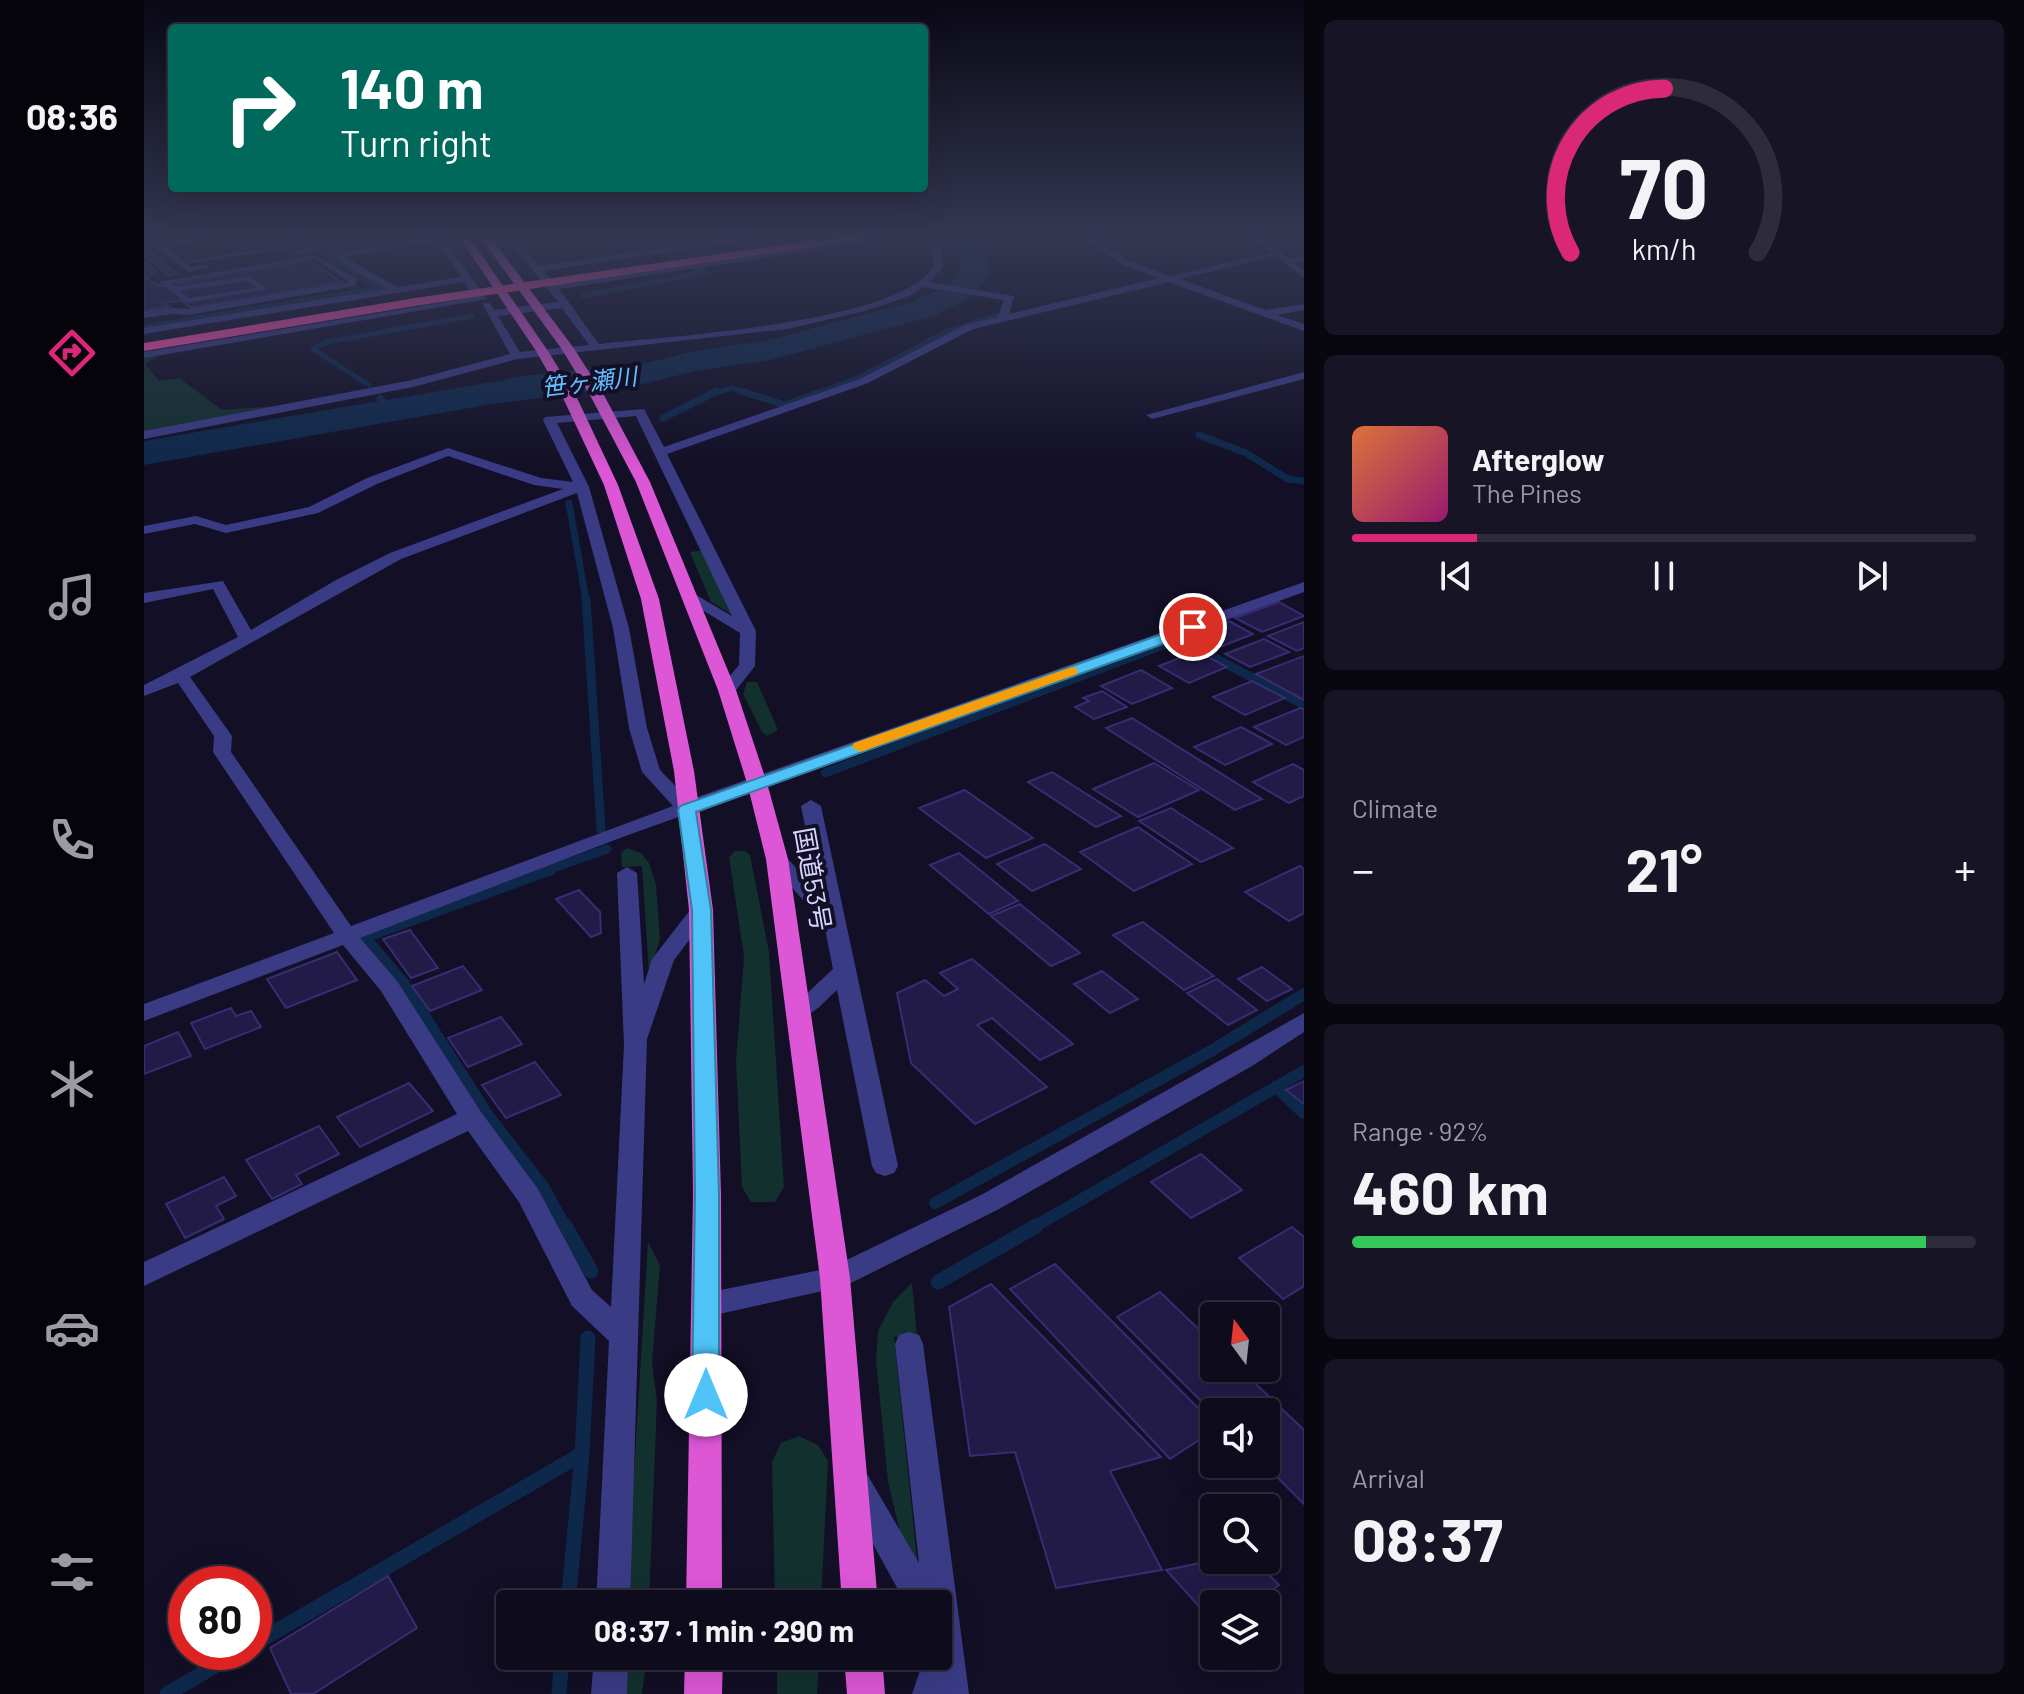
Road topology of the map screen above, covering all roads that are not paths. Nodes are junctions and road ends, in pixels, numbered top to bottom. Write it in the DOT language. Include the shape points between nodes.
graph roads {
  1 [pos="173,313"];
  2 [pos="254,313"];
  3 [pos="298,313"];
  4 [pos="349,313"];
  5 [pos="397,313"];
  6 [pos="498,313"];
  7 [pos="517,313"];
  8 [pos="543,313"];
  9 [pos="572,313"];
  10 [pos="841,313"];
  11 [pos="1004,313"];
  12 [pos="1015,313"];
  13 [pos="1267,313"];
  14 [pos="491,314"];
  15 [pos="144,315"];
  16 [pos="1003,316"];
  17 [pos="1304,328"];
  18 [pos="144,331"];
  19 [pos="144,338"];
  20 [pos="595,345"];
  21 [pos="144,347"];
  22 [pos="144,355"];
  23 [pos="517,356"];
  24 [pos="1304,375"];
  25 [pos="1152,415"];
  26 [pos="144,435"];
  27 [pos="662,452"];
  28 [pos="582,487"];
  29 [pos="144,530"];
  30 [pos="1304,587"];
  31 [pos="144,598"];
  32 [pos="692,599"];
  33 [pos="748,631"];
  34 [pos="248,640"];
  35 [pos="182,677"];
  36 [pos="727,690"];
  37 [pos="144,691"];
  38 [pos="757,783"];
  39 [pos="811,806"];
  40 [pos="687,810"];
  41 [pos="777,859"];
  42 [pos="627,873"];
  43 [pos="701,910"];
  44 [pos="834,921"];
  45 [pos="346,935"];
  46 [pos="845,971"];
  47 [pos="799,1011"];
  48 [pos="144,1013"];
  49 [pos="1304,1021"];
  50 [pos="636,1045"];
  51 [pos="472,1118"];
  52 [pos="885,1166"];
  53 [pos="144,1275"];
  54 [pos="835,1278"];
  55 [pos="706,1305"];
  56 [pos="625,1337"];
  57 [pos="909,1344"];
  58 [pos="851,1474"];
  59 [pos="614,1590"];
  60 [pos="704,1590"];
  61 [pos="859,1590"];
  62 [pos="916,1590"];
  63 [pos="937,1590"];
  64 [pos="610,1670"];
  65 [pos="864,1670"];
  66 [pos="935,1670"];
  67 [pos="947,1670"];
  68 [pos="609,1694"];
  69 [pos="866,1694"];
  70 [pos="930,1694"];
  71 [pos="951,1694"];
  1 -- 15 [label="lane"];
  2 -- 18 [label="street"];
  3 -- 19 [label="highway"];
  4 -- 21 [label="highway"];
  5 -- 22 [label="street"];
  6 -- 14 [label="street"];
  7 -- 40 [label="highway" via="571,400 611,485 650,599"];
  8 -- 32 [label="highway, 国道53号" via="598,397 643,482"];
  9 -- 20 [label="street"];
  10 -- 20 [label="street" via="787,326"];
  11 -- 16 [label="street"];
  12 -- 16 [label="street"];
  13 -- 17 [label="street"];
  14 -- 23 [label="street"];
  16 -- 27 [label="street" via="961,329 864,381"];
  20 -- 23 [label="street"];
  23 -- 26 [label="street" via="413,383"];
  24 -- 25 [label="street"];
  27 -- 28 [label="street" via="640,412 549,420"];
  27 -- 33 [label="street"];
  28 -- 29 [label="street" via="539,482 448,452 313,510 226,529 196,520"];
  28 -- 34 [label="street" via="426,542"];
  28 -- 40 [label="street" via="621,628 651,772"];
  30 -- 38 [label="street"];
  31 -- 34 [label="street" via="218,584"];
  32 -- 33 [label="street"];
  32 -- 36 [label="highway, 国道53号"];
  33 -- 36 [label="street" via="747,666"];
  34 -- 35 [label="street"];
  35 -- 37 [label="street"];
  35 -- 45 [label="street" via="223,736 222,752"];
  36 -- 38 [label="highway, 国道53号"];
  38 -- 40 [label="street"];
  38 -- 41 [label="highway, 国道53号"];
  39 -- 44 [label="street"];
  40 -- 43 [label="highway"];
  40 -- 45 [label="street"];
  41 -- 44 [label="street"];
  41 -- 47 [label="highway, 国道53号"];
  42 -- 50 [label="street"];
  43 -- 50 [label="street" via="663,959"];
  43 -- 55 [label="highway"];
  44 -- 46 [label="street"];
  45 -- 48 [label="street"];
  45 -- 51 [label="street" via="389,986"];
  46 -- 47 [label="street"];
  46 -- 52 [label="street"];
  47 -- 54 [label="highway, 国道53号"];
  49 -- 54 [label="street" via="990,1202"];
  50 -- 56 [label="street"];
  51 -- 53 [label="street"];
  51 -- 56 [label="street" via="529,1196 582,1298"];
  54 -- 55 [label="street"];
  54 -- 58 [label="highway, 国道53号"];
  55 -- 60 [label="highway"];
  56 -- 59 [label="street"];
  57 -- 63 [label="street"];
  58 -- 61 [label="highway, 国道53号"];
  58 -- 62 [label="street"];
  64 -- 68 [label="street"];
  65 -- 69 [label="highway"];
  66 -- 70 [label="street"];
  67 -- 71 [label="street"];
}
